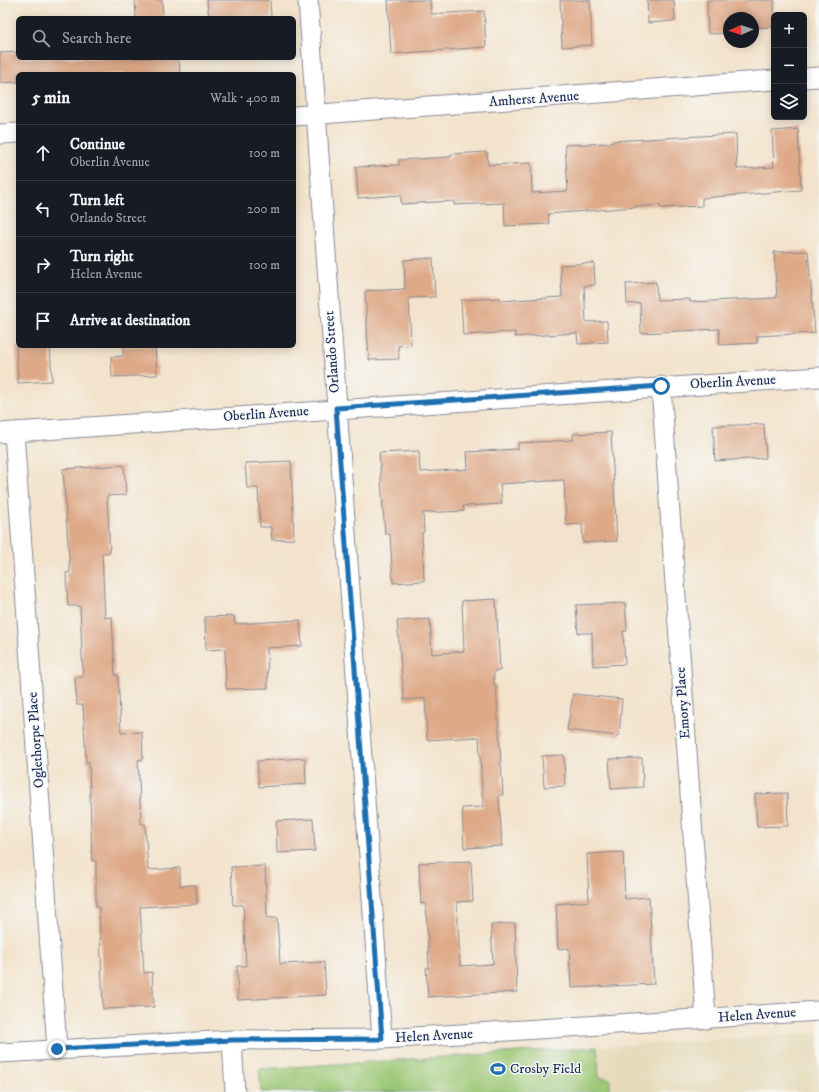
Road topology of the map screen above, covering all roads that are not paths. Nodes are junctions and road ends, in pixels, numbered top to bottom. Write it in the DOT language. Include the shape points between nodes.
graph roads {
  1 [pos="308,0"];
  2 [pos="819,77"];
  3 [pos="807,78"];
  4 [pos="771,80"];
  5 [pos="315,115"];
  6 [pos="296,116"];
  7 [pos="16,133"];
  8 [pos="0,134"];
  9 [pos="819,377"];
  10 [pos="661,386"];
  11 [pos="336,408"];
  12 [pos="7,432"];
  13 [pos="819,1011"];
  14 [pos="706,1019"];
  15 [pos="382,1039"];
  16 [pos="232,1040"];
  17 [pos="57,1049"];
  18 [pos="0,1053"];
  19 [pos="235,1092"];
  1 -- 5 [label="street, Orlando Street"];
  2 -- 3 [label="street"];
  4 -- 5 [label="street, Amherst Avenue"];
  5 -- 6 [label="street, Amherst Avenue"];
  5 -- 11 [label="street, Orlando Street"];
  7 -- 8 [label="street"];
  9 -- 10 [label="street, Oberlin Avenue"];
  10 -- 11 [label="street, Oberlin Avenue"];
  10 -- 14 [label="street, Emory Place"];
  11 -- 12 [label="street, Oberlin Avenue"];
  11 -- 15 [label="street, Orlando Street"];
  12 -- 17 [label="street, Oglethorpe Place"];
  13 -- 14 [label="street, Helen Avenue"];
  14 -- 15 [label="street, Helen Avenue"];
  15 -- 16 [label="street, Helen Avenue"];
  16 -- 17 [label="street, Helen Avenue"];
  16 -- 19 [label="street"];
  17 -- 18 [label="street, Helen Avenue"];
}
